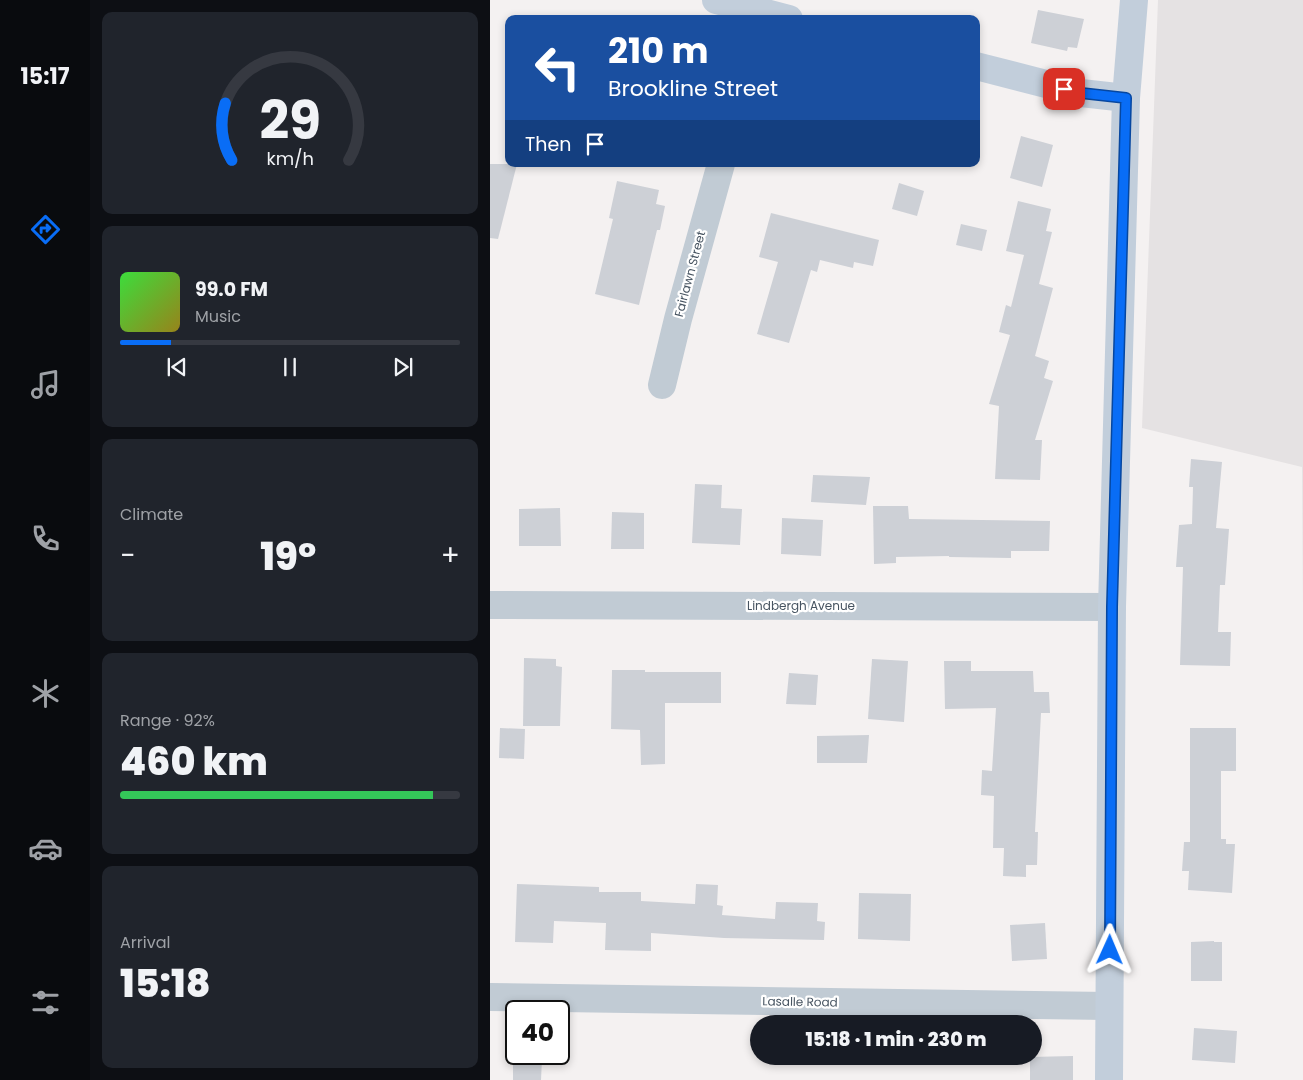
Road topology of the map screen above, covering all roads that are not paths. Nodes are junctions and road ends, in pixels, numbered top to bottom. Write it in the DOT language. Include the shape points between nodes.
graph roads {
  1 [pos="716,0"];
  2 [pos="1134,0"];
  3 [pos="759,15"];
  4 [pos="980,67"];
  5 [pos="1126,98"];
  6 [pos="720,167"];
  7 [pos="662,385"];
  8 [pos="490,605"];
  9 [pos="1112,607"];
  10 [pos="490,997"];
  11 [pos="1109,1006"];
  12 [pos="1109,1080"];
  1 -- 3 [label="street"];
  2 -- 5 [label="street"];
  4 -- 5 [label="street" via="1081,93"];
  5 -- 9 [label="street"];
  6 -- 7 [label="street, Fairlawn Street"];
  8 -- 9 [label="street, Lindbergh Avenue"];
  9 -- 11 [label="street"];
  10 -- 11 [label="street, Lasalle Road"];
  11 -- 12 [label="street"];
}
